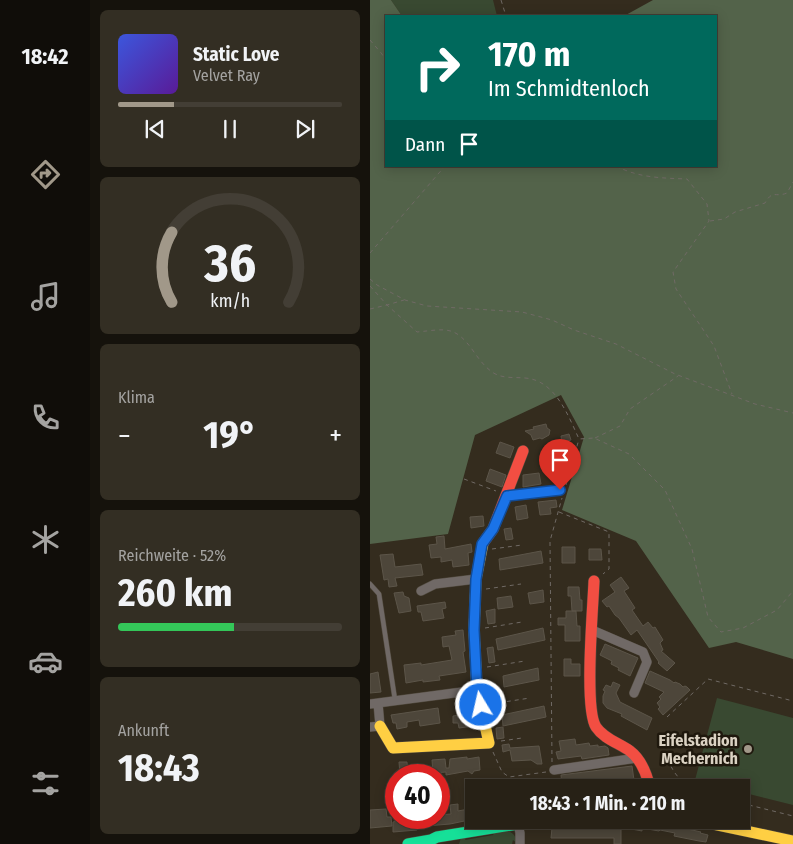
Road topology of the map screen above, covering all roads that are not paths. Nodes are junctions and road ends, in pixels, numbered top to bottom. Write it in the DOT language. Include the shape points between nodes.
graph roads {
  1 [pos="523,451"];
  2 [pos="563,492"];
  3 [pos="507,496"];
  4 [pos="476,579"];
  5 [pos="594,581"];
  6 [pos="370,584"];
  7 [pos="421,591"];
  8 [pos="592,630"];
  9 [pos="477,690"];
  10 [pos="634,692"];
  11 [pos="395,700"];
  12 [pos="374,704"];
  13 [pos="375,726"];
  14 [pos="637,758"];
  15 [pos="553,770"];
  16 [pos="647,779"];
  17 [pos="496,829"];
  18 [pos="519,829"];
  19 [pos="736,829"];
  20 [pos="451,839"];
  21 [pos="793,841"];
  22 [pos="436,842"];
  23 [pos="408,844"];
  24 [pos="520,844"];
  1 -- 3 [label="street"];
  2 -- 3 [label="street"];
  3 -- 4 [label="street" via="493,529 482,544"];
  4 -- 7 [label="street" via="435,584"];
  4 -- 9 [label="street"];
  5 -- 8 [label="street"];
  6 -- 11 [label="lane" via="379,594"];
  8 -- 10 [label="street" via="643,652 647,662"];
  8 -- 14 [label="street" via="590,680 593,722 600,732"];
  9 -- 11 [label="street"];
  9 -- 13 [label="street" via="489,743 392,748"];
  11 -- 12 [label="street"];
  12 -- 13 [label="street"];
  14 -- 15 [label="street"];
  14 -- 16 [label="street"];
  17 -- 20 [label="street"];
  18 -- 24 [label="street"];
  19 -- 21 [label="street"];
  20 -- 22 [label="street" via="437,837"];
  22 -- 23 [label="street"];
}
